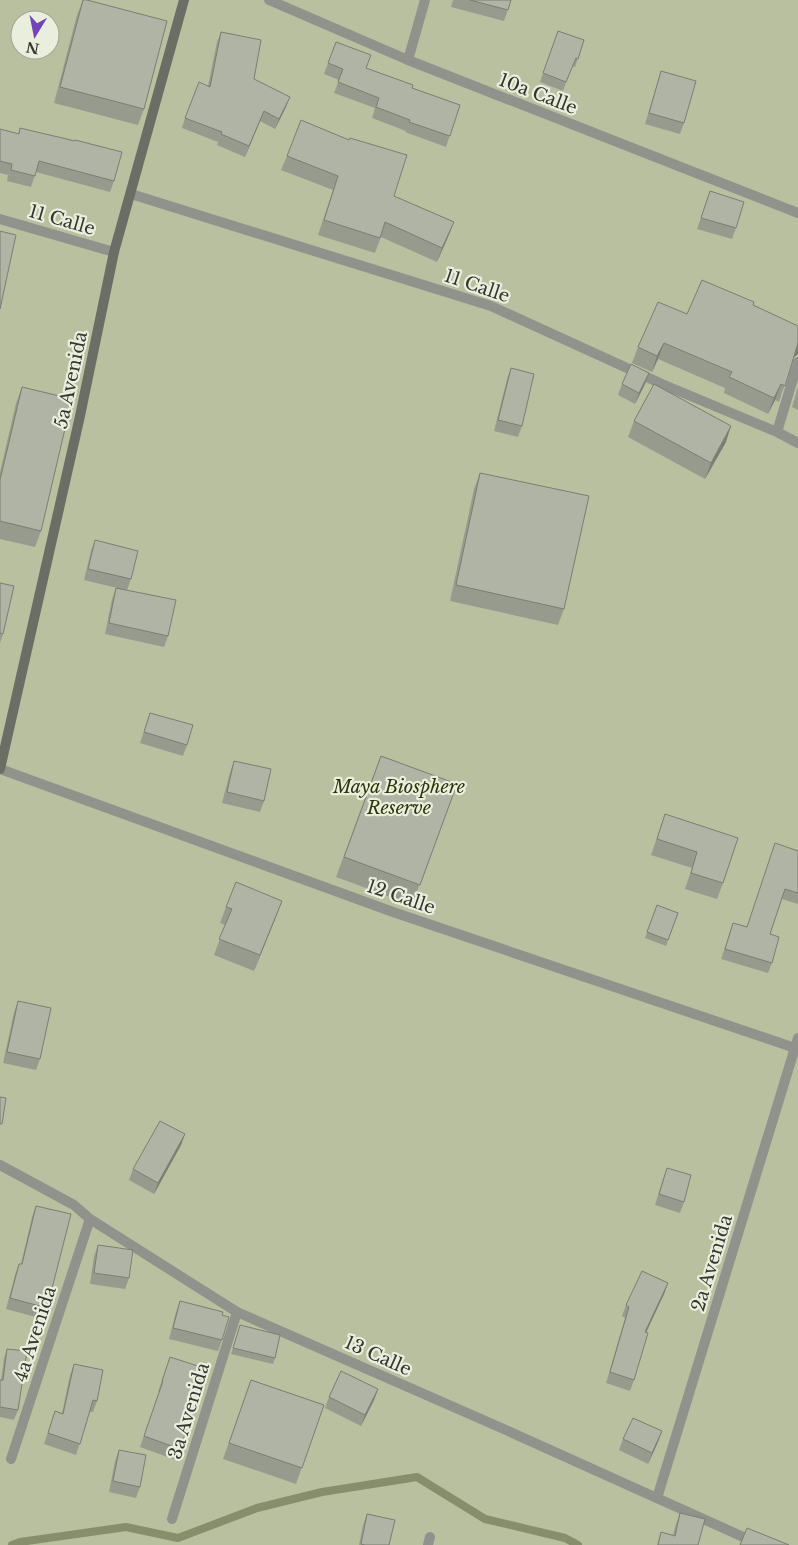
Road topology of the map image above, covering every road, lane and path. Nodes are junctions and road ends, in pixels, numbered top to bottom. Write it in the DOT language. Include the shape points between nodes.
graph roads {
  1 [pos="184,0"];
  2 [pos="269,0"];
  3 [pos="425,0"];
  4 [pos="408,60"];
  5 [pos="131,194"];
  6 [pos="798,213"];
  7 [pos="0,219"];
  8 [pos="114,252"];
  9 [pos="798,362"];
  10 [pos="777,432"];
  11 [pos="798,443"];
  12 [pos="0,769"];
  13 [pos="796,1043"];
  14 [pos="0,1164"];
  15 [pos="90,1219"];
  16 [pos="237,1312"];
  17 [pos="12,1458"];
  18 [pos="657,1498"];
  19 [pos="172,1519"];
  20 [pos="761,1545"];
  1 -- 5 [label="street, 5a Avenida"];
  2 -- 4 [label="street, 10a Calle"];
  3 -- 4 [label="street"];
  4 -- 6 [label="street, 10a Calle"];
  5 -- 8 [label="street, 5a Avenida"];
  5 -- 10 [label="street, 11 Calle" via="491,306"];
  7 -- 8 [label="street, 11 Calle"];
  8 -- 12 [label="street, 5a Avenida"];
  9 -- 10 [label="street"];
  10 -- 11 [label="street, 11 Calle"];
  12 -- 13 [label="street, 12 Calle" via="403,915"];
  13 -- 18 [label="street, 2a Avenida"];
  14 -- 15 [label="street, 13 Calle" via="74,1205"];
  15 -- 16 [label="street, 13 Calle"];
  15 -- 17 [label="street, 4a Avenida"];
  16 -- 18 [label="street, 13 Calle"];
  16 -- 19 [label="street, 3a Avenida"];
  18 -- 20 [label="street, 13 Calle"];
}
